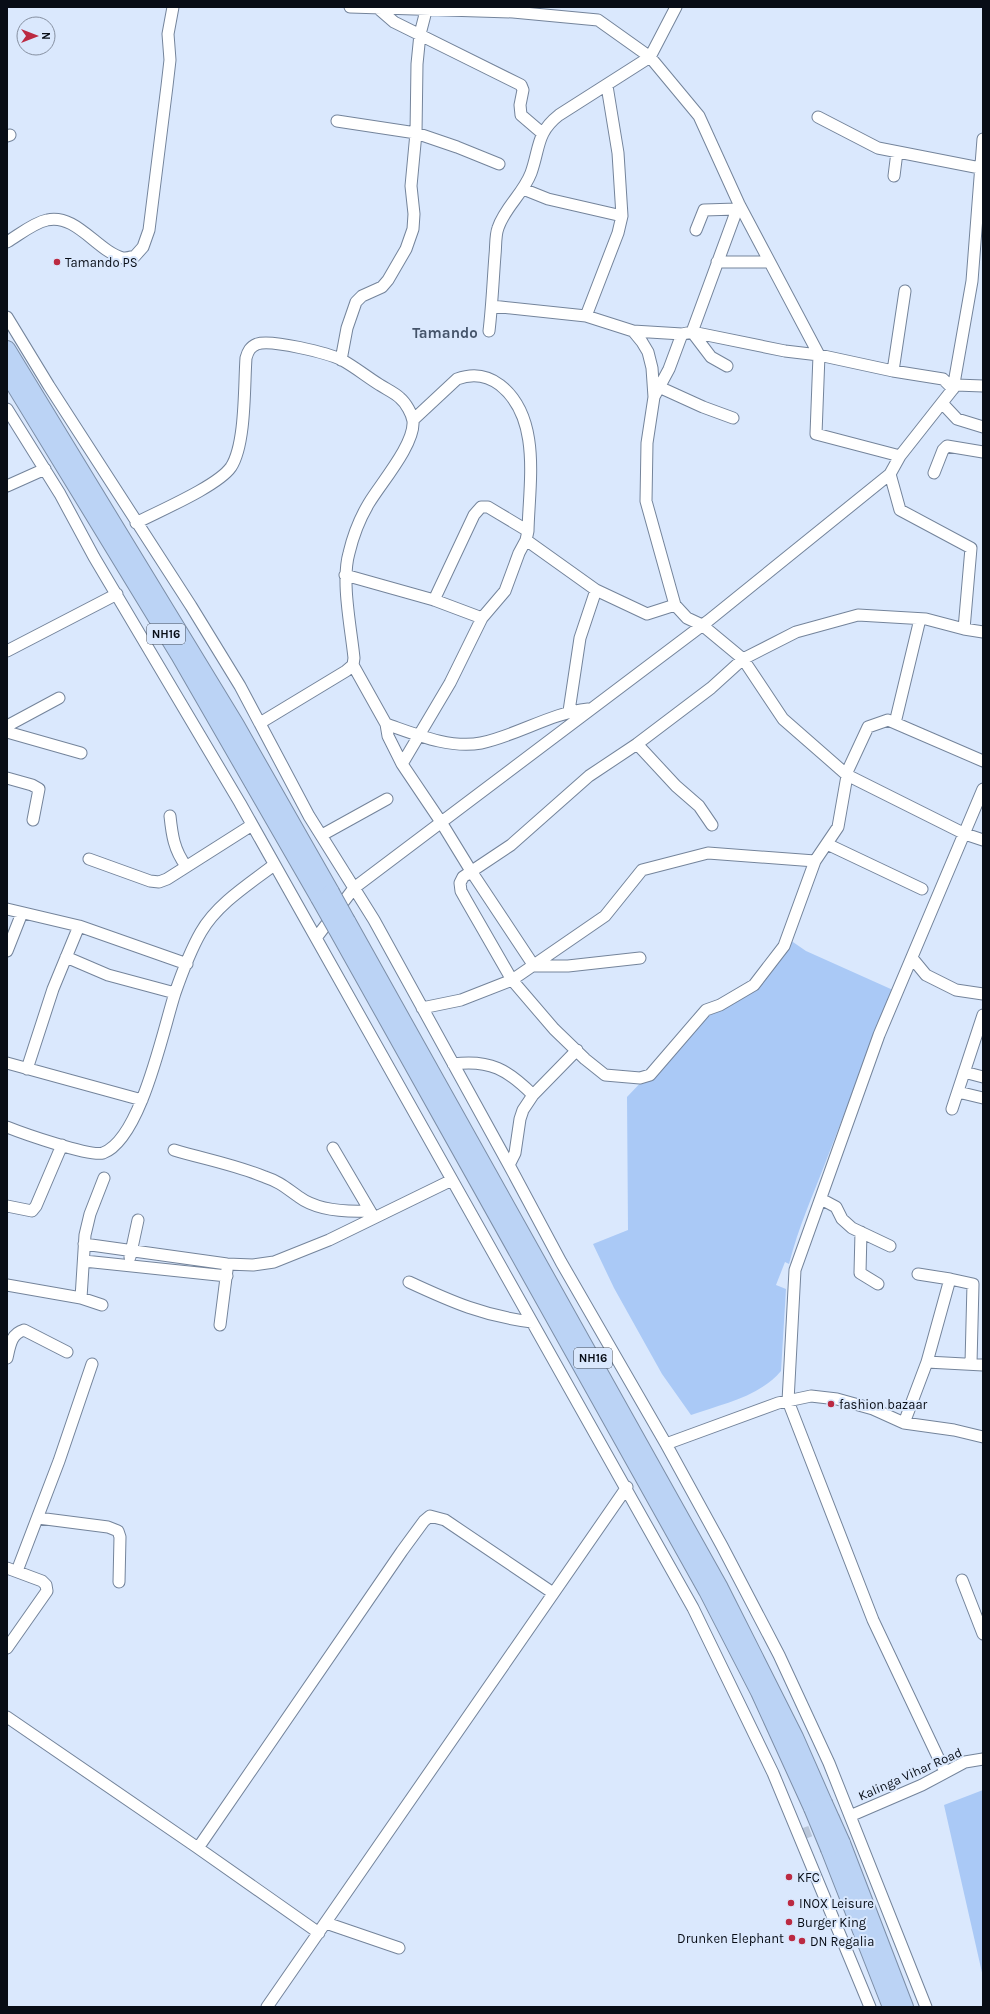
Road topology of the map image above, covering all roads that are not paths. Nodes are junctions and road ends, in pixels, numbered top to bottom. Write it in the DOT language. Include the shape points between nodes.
graph roads {
  1 [pos="173,7"];
  2 [pos="350,7"];
  3 [pos="676,7"];
  4 [pos="427,8"];
  5 [pos="379,9"];
  6 [pos="420,34"];
  7 [pos="650,56"];
  8 [pos="607,86"];
  9 [pos="818,117"];
  10 [pos="337,121"];
  11 [pos="416,133"];
  12 [pos="542,133"];
  13 [pos="983,139"];
  14 [pos="896,152"];
  15 [pos="499,164"];
  16 [pos="980,168"];
  17 [pos="894,176"];
  18 [pos="523,189"];
  19 [pos="738,207"];
  20 [pos="622,216"];
  21 [pos="696,230"];
  22 [pos="7,242"];
  23 [pos="717,262"];
  24 [pos="769,262"];
  25 [pos="978,272"];
  26 [pos="905,291"];
  27 [pos="492,306"];
  28 [pos="586,316"];
  29 [pos="7,317"];
  30 [pos="488,331"];
  31 [pos="633,331"];
  32 [pos="687,333"];
  33 [pos="7,348"];
  34 [pos="819,355"];
  35 [pos="341,360"];
  36 [pos="727,366"];
  37 [pos="893,371"];
  38 [pos="7,373"];
  39 [pos="983,386"];
  40 [pos="953,389"];
  41 [pos="657,392"];
  42 [pos="942,403"];
  43 [pos="7,408"];
  44 [pos="734,418"];
  45 [pos="413,420"];
  46 [pos="983,427"];
  47 [pos="983,452"];
  48 [pos="900,456"];
  49 [pos="45,468"];
  50 [pos="934,473"];
  51 [pos="890,474"];
  52 [pos="7,486"];
  53 [pos="136,523"];
  54 [pos="527,535"];
  55 [pos="345,575"];
  56 [pos="596,590"];
  57 [pos="117,594"];
  58 [pos="434,600"];
  59 [pos="675,605"];
  60 [pos="482,618"];
  61 [pos="920,619"];
  62 [pos="702,625"];
  63 [pos="964,630"];
  64 [pos="983,632"];
  65 [pos="7,651"];
  66 [pos="743,659"];
  67 [pos="353,664"];
  68 [pos="59,698"];
  69 [pos="589,709"];
  70 [pos="569,711"];
  71 [pos="260,723"];
  72 [pos="895,723"];
  73 [pos="386,724"];
  74 [pos="7,726"];
  75 [pos="7,732"];
  76 [pos="420,736"];
  77 [pos="637,744"];
  78 [pos="81,752"];
  79 [pos="983,761"];
  80 [pos="402,764"];
  81 [pos="847,775"];
  82 [pos="7,778"];
  83 [pos="983,789"];
  84 [pos="387,800"];
  85 [pos="170,816"];
  86 [pos="33,820"];
  87 [pos="441,822"];
  88 [pos="252,825"];
  89 [pos="712,825"];
  90 [pos="965,834"];
  91 [pos="322,835"];
  92 [pos="983,840"];
  93 [pos="827,844"];
  94 [pos="89,859"];
  95 [pos="815,862"];
  96 [pos="274,865"];
  97 [pos="186,866"];
  98 [pos="471,871"];
  99 [pos="354,888"];
  100 [pos="922,890"];
  101 [pos="325,895"];
  102 [pos="7,909"];
  103 [pos="22,913"];
  104 [pos="79,926"];
  105 [pos="316,938"];
  106 [pos="7,951"];
  107 [pos="66,957"];
  108 [pos="640,958"];
  109 [pos="912,958"];
  110 [pos="187,964"];
  111 [pos="534,966"];
  112 [pos="512,980"];
  113 [pos="175,993"];
  114 [pos="983,994"];
  115 [pos="422,1008"];
  116 [pos="983,1015"];
  117 [pos="577,1050"];
  118 [pos="7,1063"];
  119 [pos="453,1064"];
  120 [pos="27,1069"];
  121 [pos="964,1072"];
  122 [pos="983,1077"];
  123 [pos="958,1092"];
  124 [pos="533,1096"];
  125 [pos="983,1098"];
  126 [pos="142,1100"];
  127 [pos="952,1109"];
  128 [pos="7,1127"];
  129 [pos="62,1145"];
  130 [pos="333,1148"];
  131 [pos="174,1150"];
  132 [pos="509,1165"];
  133 [pos="104,1178"];
  134 [pos="452,1180"];
  135 [pos="821,1199"];
  136 [pos="7,1206"];
  137 [pos="372,1215"];
  138 [pos="138,1220"];
  139 [pos="861,1232"];
  140 [pos="84,1244"];
  141 [pos="890,1246"];
  142 [pos="130,1250"];
  143 [pos="84,1261"];
  144 [pos="227,1264"];
  145 [pos="129,1265"];
  146 [pos="918,1274"];
  147 [pos="227,1276"];
  148 [pos="950,1279"];
  149 [pos="409,1282"];
  150 [pos="7,1284"];
  151 [pos="878,1284"];
  152 [pos="978,1284"];
  153 [pos="81,1298"];
  154 [pos="102,1305"];
  155 [pos="532,1322"];
  156 [pos="220,1325"];
  157 [pos="67,1352"];
  158 [pos="7,1358"];
  159 [pos="927,1362"];
  160 [pos="971,1363"];
  161 [pos="92,1364"];
  162 [pos="983,1365"];
  163 [pos="788,1401"];
  164 [pos="904,1423"];
  165 [pos="983,1436"];
  166 [pos="666,1444"];
  167 [pos="627,1488"];
  168 [pos="38,1518"];
  169 [pos="12,1569"];
  170 [pos="962,1580"];
  171 [pos="119,1582"];
  172 [pos="553,1593"];
  173 [pos="983,1634"];
  174 [pos="7,1648"];
  175 [pos="7,1717"];
  176 [pos="983,1759"];
  177 [pos="945,1772"];
  178 [pos="850,1816"];
  179 [pos="836,1846"];
  180 [pos="198,1848"];
  181 [pos="326,1924"];
  182 [pos="319,1932"];
  183 [pos="399,1948"];
  184 [pos="267,2007"];
  185 [pos="870,2007"];
  186 [pos="891,2007"];
  187 [pos="905,2007"];
  188 [pos="926,2007"];
  1 -- 22 [label="street" via="168,34 170,60 167,86 148,230 143,247 135,256 124,258 62,220 48,219"];
  2 -- 5 [label="street"];
  3 -- 7 [label="street"];
  4 -- 5 [label="street"];
  4 -- 6 [label="street"];
  4 -- 7 [label="street" via="514,12 598,20"];
  5 -- 6 [label="street" via="394,22"];
  6 -- 11 [label="street" via="416,64"];
  6 -- 12 [label="street" via="521,86 521,115"];
  7 -- 8 [label="street"];
  7 -- 19 [label="street" via="699,116"];
  8 -- 12 [label="street" via="559,115"];
  8 -- 20 [label="street" via="618,153"];
  9 -- 14 [label="street" via="878,148"];
  10 -- 11 [label="street"];
  11 -- 15 [label="street" via="457,146"];
  11 -- 35 [label="street" via="411,181 413,229 406,249 388,280 382,287 362,296 356,302 348,323"];
  12 -- 18 [label="street" via="531,173"];
  13 -- 16 [label="street"];
  14 -- 16 [label="street"];
  14 -- 17 [label="street"];
  16 -- 25 [label="street"];
  18 -- 20 [label="street" via="548,199"];
  18 -- 27 [label="street" via="510,204 497,230"];
  19 -- 21 [label="street" via="704,210"];
  19 -- 23 [label="street"];
  19 -- 24 [label="street"];
  20 -- 28 [label="street"];
  23 -- 24 [label="street"];
  23 -- 32 [label="street"];
  24 -- 34 [label="street"];
  25 -- 40 [label="street"];
  26 -- 37 [label="street"];
  27 -- 28 [label="street"];
  27 -- 30 [label="street"];
  28 -- 31 [label="street"];
  29 -- 53 [label="street"];
  31 -- 32 [label="street"];
  31 -- 41 [label="street" via="648,352"];
  32 -- 34 [label="street"];
  32 -- 36 [label="street" via="711,357"];
  32 -- 41 [label="street"];
  33 -- 101 [label="highway, NH16" via="236,725"];
  34 -- 37 [label="street"];
  34 -- 48 [label="street" via="816,434"];
  35 -- 45 [label="street" via="400,398"];
  35 -- 53 [label="street" via="317,352 264,342 249,350 246,358 241,435 237,454 231,466 217,481"];
  37 -- 40 [label="street" via="943,379"];
  38 -- 101 [label="highway, NH16"];
  39 -- 40 [label="street" via="956,385"];
  40 -- 42 [label="street"];
  41 -- 44 [label="street"];
  41 -- 59 [label="street" via="647,444 646,501"];
  42 -- 46 [label="street" via="958,419"];
  42 -- 48 [label="street"];
  43 -- 49 [label="street"];
  45 -- 54 [label="street" via="457,380 465,376 491,378 510,393 526,426 530,456"];
  45 -- 55 [label="street" via="412,432 398,459 369,503 355,533"];
  47 -- 50 [label="street" via="947,446"];
  48 -- 51 [label="street"];
  49 -- 52 [label="street"];
  49 -- 57 [label="street"];
  51 -- 62 [label="street"];
  51 -- 63 [label="street" via="900,510 971,548"];
  53 -- 71 [label="street" via="191,606"];
  54 -- 56 [label="street"];
  54 -- 58 [label="street" via="488,507 481,507 474,515"];
  54 -- 60 [label="street" via="505,591"];
  55 -- 58 [label="street"];
  55 -- 67 [label="street"];
  56 -- 59 [label="street" via="647,614"];
  56 -- 70 [label="street" via="580,638"];
  57 -- 65 [label="street"];
  57 -- 88 [label="street"];
  58 -- 60 [label="street"];
  59 -- 62 [label="street" via="687,618"];
  60 -- 76 [label="street" via="450,684"];
  61 -- 63 [label="street"];
  61 -- 66 [label="street" via="858,615 796,632"];
  61 -- 72 [label="street"];
  62 -- 66 [label="street"];
  62 -- 69 [label="street"];
  63 -- 64 [label="street"];
  66 -- 77 [label="street" via="711,688"];
  66 -- 81 [label="street" via="783,719"];
  67 -- 71 [label="street" via="346,671"];
  67 -- 73 [label="street"];
  68 -- 74 [label="street"];
  69 -- 70 [label="street"];
  69 -- 87 [label="street"];
  70 -- 76 [label="street" via="481,743 464,744"];
  71 -- 91 [label="street"];
  72 -- 79 [label="street"];
  72 -- 81 [label="street" via="888,720 868,727"];
  73 -- 76 [label="street"];
  73 -- 80 [label="street" via="388,736"];
  75 -- 78 [label="street"];
  76 -- 80 [label="street"];
  77 -- 89 [label="street" via="676,786 699,806"];
  77 -- 98 [label="street" via="590,776 511,846"];
  80 -- 87 [label="street"];
  81 -- 90 [label="street"];
  81 -- 93 [label="street" via="838,827"];
  82 -- 86 [label="street" via="39,789"];
  83 -- 90 [label="street"];
  84 -- 91 [label="street"];
  85 -- 97 [label="street" via="177,854"];
  87 -- 98 [label="street"];
  87 -- 99 [label="street"];
  88 -- 96 [label="street"];
  88 -- 97 [label="street"];
  90 -- 92 [label="street"];
  90 -- 109 [label="street"];
  91 -- 99 [label="street"];
  93 -- 95 [label="street"];
  93 -- 100 [label="street"];
  94 -- 97 [label="street" via="159,882"];
  95 -- 111 [label="street" via="708,852 642,870 605,916"];
  95 -- 117 [label="street" via="784,946 754,985 720,1005 706,1010 650,1075 640,1078 604,1075"];
  96 -- 105 [label="street"];
  96 -- 110 [label="street" via="212,917 201,932"];
  98 -- 111 [label="street"];
  98 -- 112 [label="street" via="463,877 460,883 461,891"];
  99 -- 105 [label="street"];
  99 -- 115 [label="street"];
  101 -- 179 [label="highway, NH16, bridge" via="707,1591"];
  102 -- 103 [label="street"];
  103 -- 104 [label="street"];
  103 -- 106 [label="street"];
  104 -- 107 [label="street"];
  104 -- 110 [label="street"];
  105 -- 134 [label="street"];
  107 -- 113 [label="street" via="108,975"];
  107 -- 120 [label="street"];
  108 -- 111 [label="street" via="568,966"];
  109 -- 114 [label="street" via="926,975 956,990"];
  109 -- 135 [label="street" via="880,1035"];
  110 -- 113 [label="street"];
  111 -- 112 [label="street"];
  112 -- 115 [label="street" via="461,1000"];
  112 -- 117 [label="street" via="554,1029"];
  113 -- 126 [label="street"];
  115 -- 119 [label="street"];
  116 -- 121 [label="street"];
  117 -- 124 [label="street"];
  118 -- 120 [label="street"];
  119 -- 124 [label="street" via="467,1062 496,1066 519,1081"];
  119 -- 132 [label="street"];
  120 -- 126 [label="street"];
  121 -- 122 [label="street"];
  121 -- 123 [label="street"];
  123 -- 125 [label="street"];
  123 -- 127 [label="street"];
  124 -- 132 [label="street" via="520,1119 518,1138"];
  126 -- 129 [label="street" via="123,1135 110,1149 102,1153"];
  128 -- 129 [label="street"];
  129 -- 136 [label="street" via="32,1211"];
  130 -- 137 [label="street"];
  131 -- 137 [label="street" via="263,1176 282,1184 310,1204"];
  132 -- 166 [label="street" via="561,1262"];
  133 -- 140 [label="street" via="90,1214"];
  134 -- 137 [label="street"];
  134 -- 155 [label="street"];
  135 -- 139 [label="street" via="834,1205 846,1224"];
  135 -- 163 [label="street" via="795,1270"];
  137 -- 144 [label="street" via="329,1240 274,1262 254,1265"];
  138 -- 142 [label="street"];
  139 -- 141 [label="street"];
  139 -- 151 [label="street" via="860,1272"];
  140 -- 142 [label="street"];
  140 -- 143 [label="street"];
  142 -- 144 [label="street"];
  142 -- 145 [label="street"];
  143 -- 145 [label="street"];
  143 -- 153 [label="street"];
  144 -- 147 [label="street"];
  145 -- 147 [label="street"];
  146 -- 148 [label="street"];
  147 -- 156 [label="street"];
  148 -- 152 [label="street"];
  148 -- 159 [label="street"];
  149 -- 155 [label="street" via="457,1305 509,1319"];
  150 -- 153 [label="street"];
  152 -- 160 [label="street"];
  153 -- 154 [label="street"];
  155 -- 167 [label="street"];
  157 -- 158 [label="street" via="24,1330 17,1332 12,1340"];
  159 -- 160 [label="street"];
  159 -- 164 [label="street"];
  160 -- 162 [label="street"];
  161 -- 168 [label="street"];
  163 -- 164 [label="street" via="811,1396 837,1399 873,1409"];
  163 -- 166 [label="street"];
  163 -- 177 [label="street" via="873,1620"];
  164 -- 165 [label="street"];
  166 -- 178 [label="street" via="779,1655 829,1763"];
  167 -- 172 [label="street"];
  167 -- 185 [label="street" via="694,1608 763,1752 800,1835"];
  168 -- 169 [label="street"];
  168 -- 171 [label="street" via="108,1527 118,1531"];
  169 -- 174 [label="street" via="42,1581 47,1591"];
  170 -- 173 [label="street"];
  172 -- 180 [label="street" via="445,1520 430,1516 402,1551"];
  172 -- 181 [label="street"];
  175 -- 180 [label="street"];
  176 -- 177 [label="street, Kalinga Vihar Road" via="965,1762"];
  177 -- 178 [label="street, Kalinga Vihar Road" via="922,1785"];
  178 -- 188 [label="street"];
  179 -- 186 [label="highway, NH16"];
  179 -- 187 [label="highway, NH16"];
  180 -- 182 [label="street"];
  181 -- 182 [label="street"];
  181 -- 183 [label="street"];
  182 -- 184 [label="street"];
}
